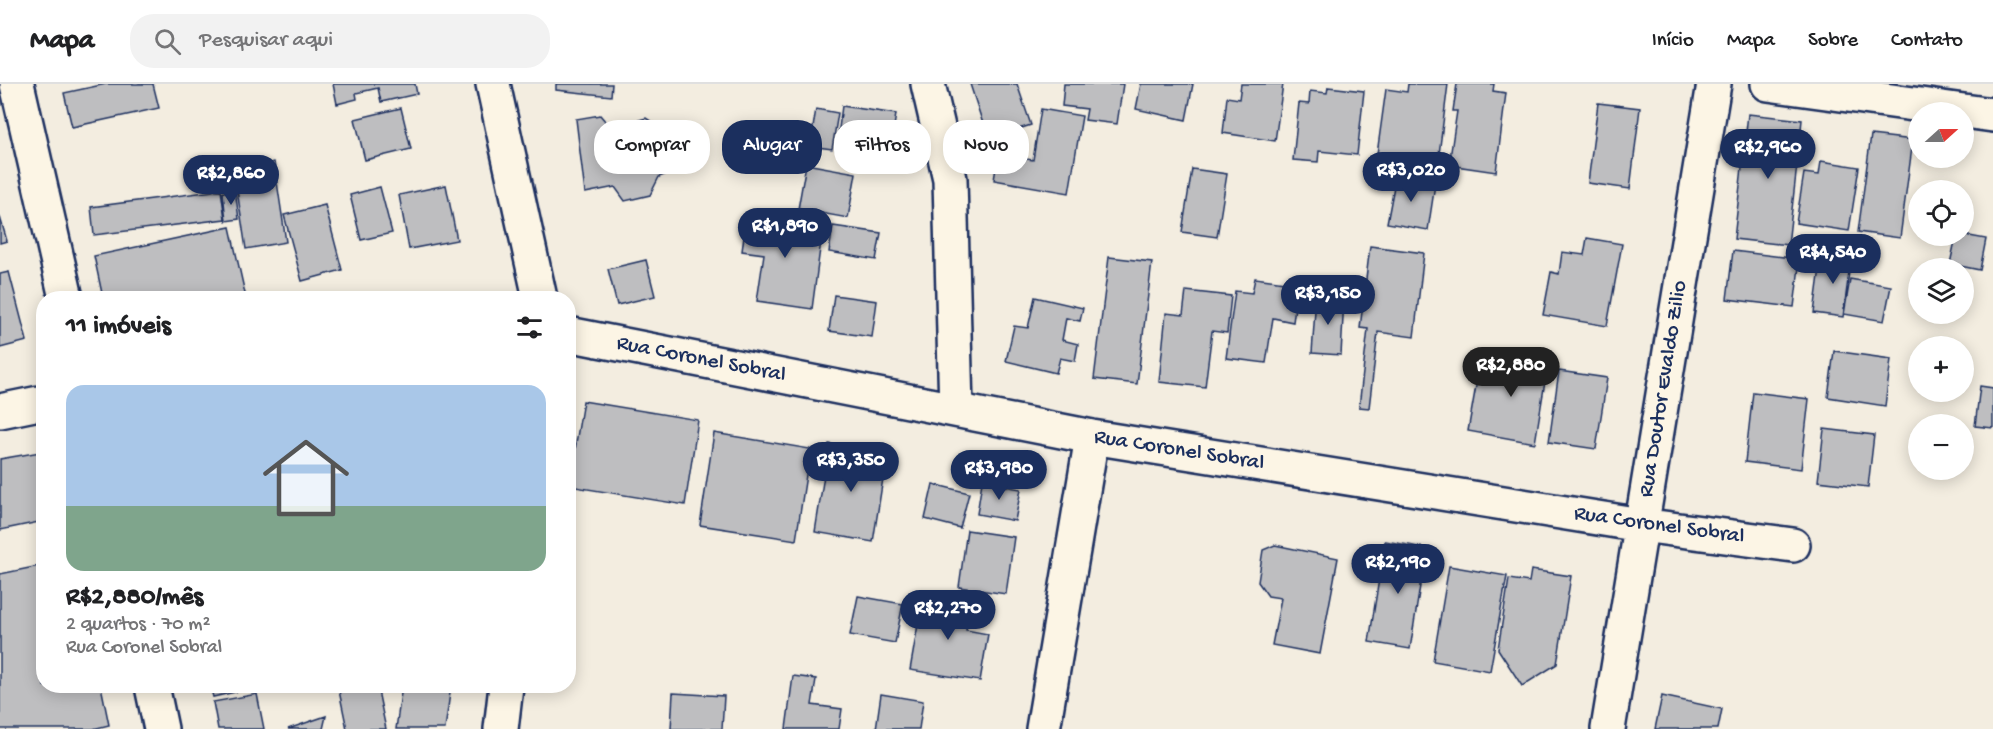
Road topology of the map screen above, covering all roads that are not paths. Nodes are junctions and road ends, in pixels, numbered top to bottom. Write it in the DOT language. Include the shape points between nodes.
graph roads {
  1 [pos="17,84"];
  2 [pos="494,84"];
  3 [pos="928,84"];
  4 [pos="1714,84"];
  5 [pos="1768,84"];
  6 [pos="1993,115"];
  7 [pos="64,291"];
  8 [pos="538,291"];
  9 [pos="576,336"];
  10 [pos="36,404"];
  11 [pos="956,410"];
  12 [pos="0,411"];
  13 [pos="1092,437"];
  14 [pos="1641,525"];
  15 [pos="1793,545"];
  16 [pos="153,693"];
  17 [pos="505,693"];
  18 [pos="161,729"];
  19 [pos="501,729"];
  20 [pos="1043,729"];
  21 [pos="1608,729"];
  1 -- 7 [label="street"];
  2 -- 8 [label="street"];
  3 -- 11 [label="street" via="950,179"];
  4 -- 14 [label="street, Rua Doutor Evaldo Zilio"];
  5 -- 6 [label="street"];
  9 -- 11 [label="street, Rua Coronel Sobral"];
  10 -- 12 [label="street"];
  11 -- 13 [label="street, Rua Coronel Sobral"];
  13 -- 14 [label="street, Rua Coronel Sobral"];
  13 -- 20 [label="street"];
  14 -- 15 [label="street, Rua Coronel Sobral"];
  14 -- 21 [label="street, Rua Doutor Evaldo Zilio"];
  16 -- 18 [label="street"];
  17 -- 19 [label="street"];
}
